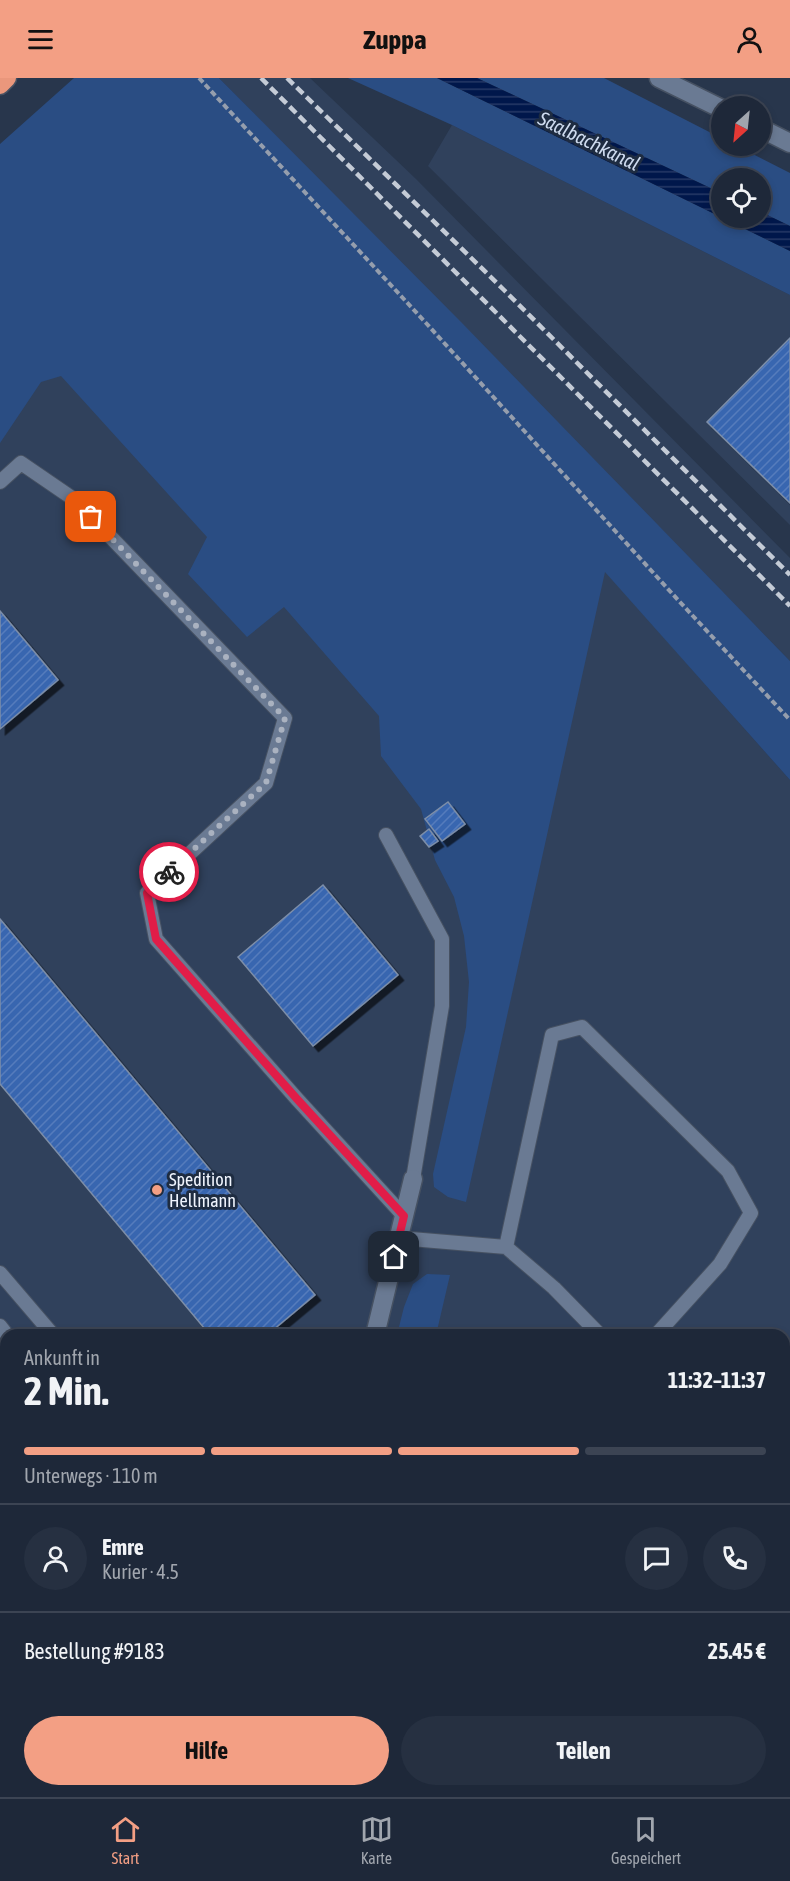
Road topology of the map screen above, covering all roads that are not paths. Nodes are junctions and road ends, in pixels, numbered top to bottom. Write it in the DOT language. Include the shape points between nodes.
graph roads {
  1 [pos="7,78"];
  2 [pos="658,78"];
  3 [pos="0,85"];
  4 [pos="711,104"];
  5 [pos="771,133"];
  6 [pos="790,142"];
  7 [pos="0,482"];
  8 [pos="386,835"];
  9 [pos="413,1179"];
  10 [pos="404,1216"];
  11 [pos="399,1238"];
  12 [pos="506,1247"];
  13 [pos="0,1273"];
  14 [pos="47,1329"];
  15 [pos="376,1329"];
  16 [pos="594,1329"];
  17 [pos="661,1329"];
  1 -- 3 [label="highway"];
  2 -- 4 [label="street"];
  5 -- 6 [label="street"];
  7 -- 10 [label="lane" via="21,463 75,500 285,718 266,783 147,893 156,939"];
  8 -- 9 [label="lane" via="442,939 442,1006"];
  9 -- 10 [label="street"];
  10 -- 11 [label="street"];
  11 -- 12 [label="lane"];
  11 -- 15 [label="street"];
  12 -- 16 [label="lane"];
  12 -- 17 [label="lane" via="552,1035 582,1027 728,1171 751,1213 720,1264"];
  13 -- 14 [label="lane"];
}
